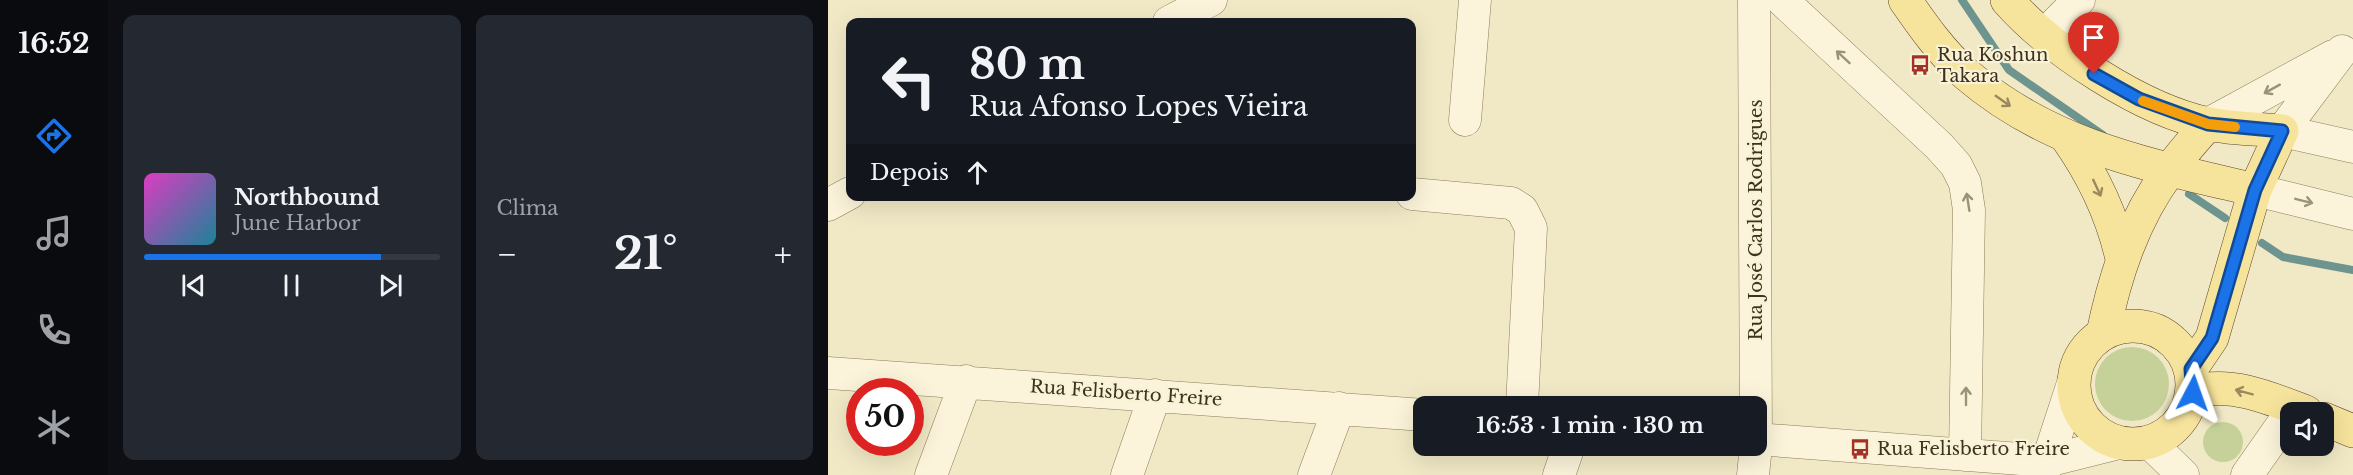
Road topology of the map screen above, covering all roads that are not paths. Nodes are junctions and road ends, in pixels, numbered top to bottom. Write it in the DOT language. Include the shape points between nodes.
graph roads {
  1 [pos="1211,0"];
  2 [pos="1475,0"];
  3 [pos="1754,0"];
  4 [pos="1782,0"];
  5 [pos="1905,0"];
  6 [pos="2007,0"];
  7 [pos="2079,0"];
  8 [pos="1177,18"];
  9 [pos="2045,34"];
  10 [pos="2347,47"];
  11 [pos="1465,120"];
  12 [pos="2208,124"];
  13 [pos="2282,131"];
  14 [pos="2067,138"];
  15 [pos="2353,147"];
  16 [pos="2168,172"];
  17 [pos="2255,190"];
  18 [pos="1416,194"];
  19 [pos="846,195"];
  20 [pos="828,205"];
  21 [pos="2353,214"];
  22 [pos="2122,259"];
  23 [pos="2103,333"];
  24 [pos="828,373"];
  25 [pos="2074,380"];
  26 [pos="966,381"];
  27 [pos="2192,381"];
  28 [pos="1155,395"];
  29 [pos="1523,396"];
  30 [pos="1757,396"];
  31 [pos="2280,405"];
  32 [pos="1340,408"];
  33 [pos="1413,414"];
  34 [pos="2334,423"];
  35 [pos="2353,431"];
  36 [pos="2280,441"];
  37 [pos="1767,443"];
  38 [pos="2135,443"];
  39 [pos="1965,455"];
  40 [pos="1565,456"];
  41 [pos="1756,456"];
  42 [pos="2045,468"];
  43 [pos="931,475"];
  44 [pos="1127,475"];
  45 [pos="1314,475"];
  46 [pos="1558,475"];
  47 [pos="1754,475"];
  48 [pos="2183,475"];
  49 [pos="2247,475"];
  1 -- 8 [label="street"];
  2 -- 11 [label="street"];
  3 -- 30 [label="street, Rua José Carlos Rodrigues"];
  39 -- 4 [label="street, one-way" via="1970,250 1965,183 1939,146"];
  5 -- 14 [label="main road, one-way" via="1935,42 1965,74 2010,106"];
  6 -- 9 [label="main road"];
  7 -- 9 [label="street"];
  9 -- 12 [label="main road" via="2094,74 2139,99"];
  10 -- 12 [label="street, one-way"];
  10 -- 13 [label="street"];
  12 -- 13 [label="main road"];
  12 -- 16 [label="main road"];
  13 -- 15 [label="street"];
  13 -- 17 [label="main road"];
  14 -- 16 [label="main road"];
  14 -- 22 [label="main road, one-way" via="2098,189"];
  16 -- 17 [label="main road"];
  16 -- 22 [label="main road"];
  17 -- 21 [label="street, one-way"];
  17 -- 27 [label="main road" via="2212,338"];
  18 -- 29 [label="street" via="1511,203 1522,210 1531,228"];
  19 -- 20 [label="street"];
  22 -- 23 [label="main road"];
  23 -- 25 [label="main road" via="2079,362"];
  23 -- 27 [label="main road" via="2123,326 2145,326 2165,335 2181,349"];
  24 -- 26 [label="street, Rua Felisberto Freire"];
  25 -- 38 [label="main road" via="2076,401 2085,420 2100,434"];
  25 -- 42 [label="street"];
  26 -- 28 [label="street, Rua Felisberto Freire"];
  26 -- 43 [label="street"];
  31 -- 27 [label="main road, one-way"];
  27 -- 38 [label="main road" via="2185,414 2170,432"];
  28 -- 32 [label="street, Rua Felisberto Freire"];
  28 -- 44 [label="street"];
  32 -- 33 [label="street, Rua Felisberto Freire"];
  32 -- 45 [label="street"];
  34 -- 35 [label="main road"];
  36 -- 49 [label="street"];
  37 -- 39 [label="street"];
  38 -- 42 [label="street"];
  38 -- 48 [label="street"];
  39 -- 42 [label="street"];
  40 -- 46 [label="street"];
  41 -- 47 [label="street, Rua José Carlos Rodrigues"];
}
